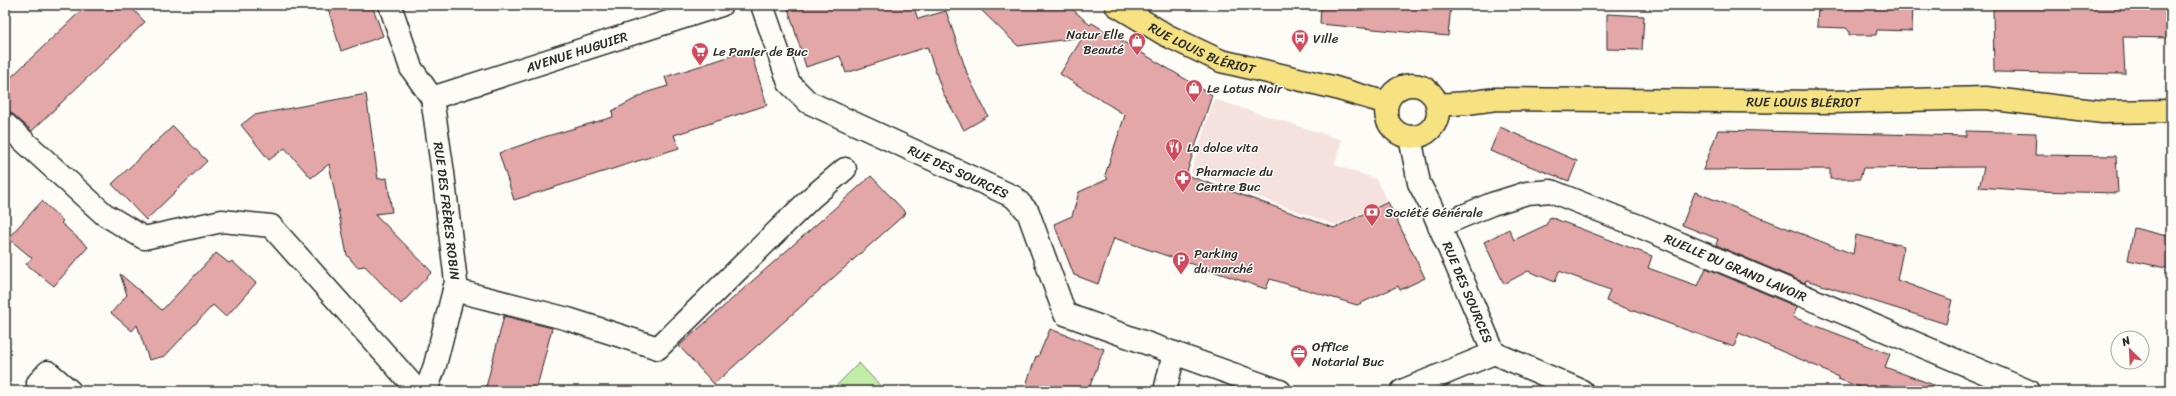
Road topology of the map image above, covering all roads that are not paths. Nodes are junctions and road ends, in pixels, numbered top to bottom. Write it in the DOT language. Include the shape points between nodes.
graph roads {
  1 [pos="390,5"];
  2 [pos="721,5"];
  3 [pos="762,5"];
  4 [pos="1116,5"];
  5 [pos="432,98"];
  6 [pos="1387,103"];
  7 [pos="1437,105"];
  8 [pos="2171,111"];
  9 [pos="5,124"];
  10 [pos="1410,137"];
  11 [pos="845,169"];
  12 [pos="1439,226"];
  13 [pos="454,290"];
  14 [pos="1174,352"];
  15 [pos="1494,353"];
  16 [pos="38,383"];
  17 [pos="70,391"];
  18 [pos="418,391"];
  19 [pos="426,391"];
  20 [pos="1165,391"];
  21 [pos="1280,391"];
  22 [pos="1402,391"];
  23 [pos="1582,391"];
  24 [pos="2028,391"];
  1 -- 5 [label="street" via="411,68"];
  2 -- 5 [label="street, AVENUE HUGUIER"];
  3 -- 14 [label="street, RUE DES SOURCES" via="789,83 808,102 1014,197 1028,212 1065,314"];
  4 -- 6 [label="main road, RUE LOUIS BLÉRIOT" via="1166,35 1221,61 1332,87"];
  5 -- 13 [label="street, RUE DES FRÈRES ROBIN" via="455,274"];
  6 -- 7 [label="main road" via="1391,95 1400,89 1418,86 1427,91"];
  6 -- 10 [label="main road" via="1386,113 1393,130"];
  7 -- 8 [label="main road, RUE LOUIS BLÉRIOT" via="1496,99 1833,102 1986,98 2104,112"];
  7 -- 10 [label="main road" via="1434,125 1423,134"];
  9 -- 18 [label="street" via="104,214 144,238 222,221 271,226"];
  10 -- 12 [label="street, RUE DES SOURCES" via="1419,183"];
  11 -- 13 [label="street" via="658,348 568,319"];
  12 -- 15 [label="street, RUE DES SOURCES"];
  12 -- 24 [label="street, RUELLE DU GRAND LAVOIR" via="1527,193 1551,191 1641,226"];
  13 -- 19 [label="street, RUE DES FRÈRES ROBIN"];
  14 -- 20 [label="street"];
  14 -- 21 [label="street, RUE DES SOURCES"];
  15 -- 22 [label="street, RUE DES SOURCES"];
  15 -- 23 [label="street"];
  16 -- 17 [label="street" via="48,372"];
}
